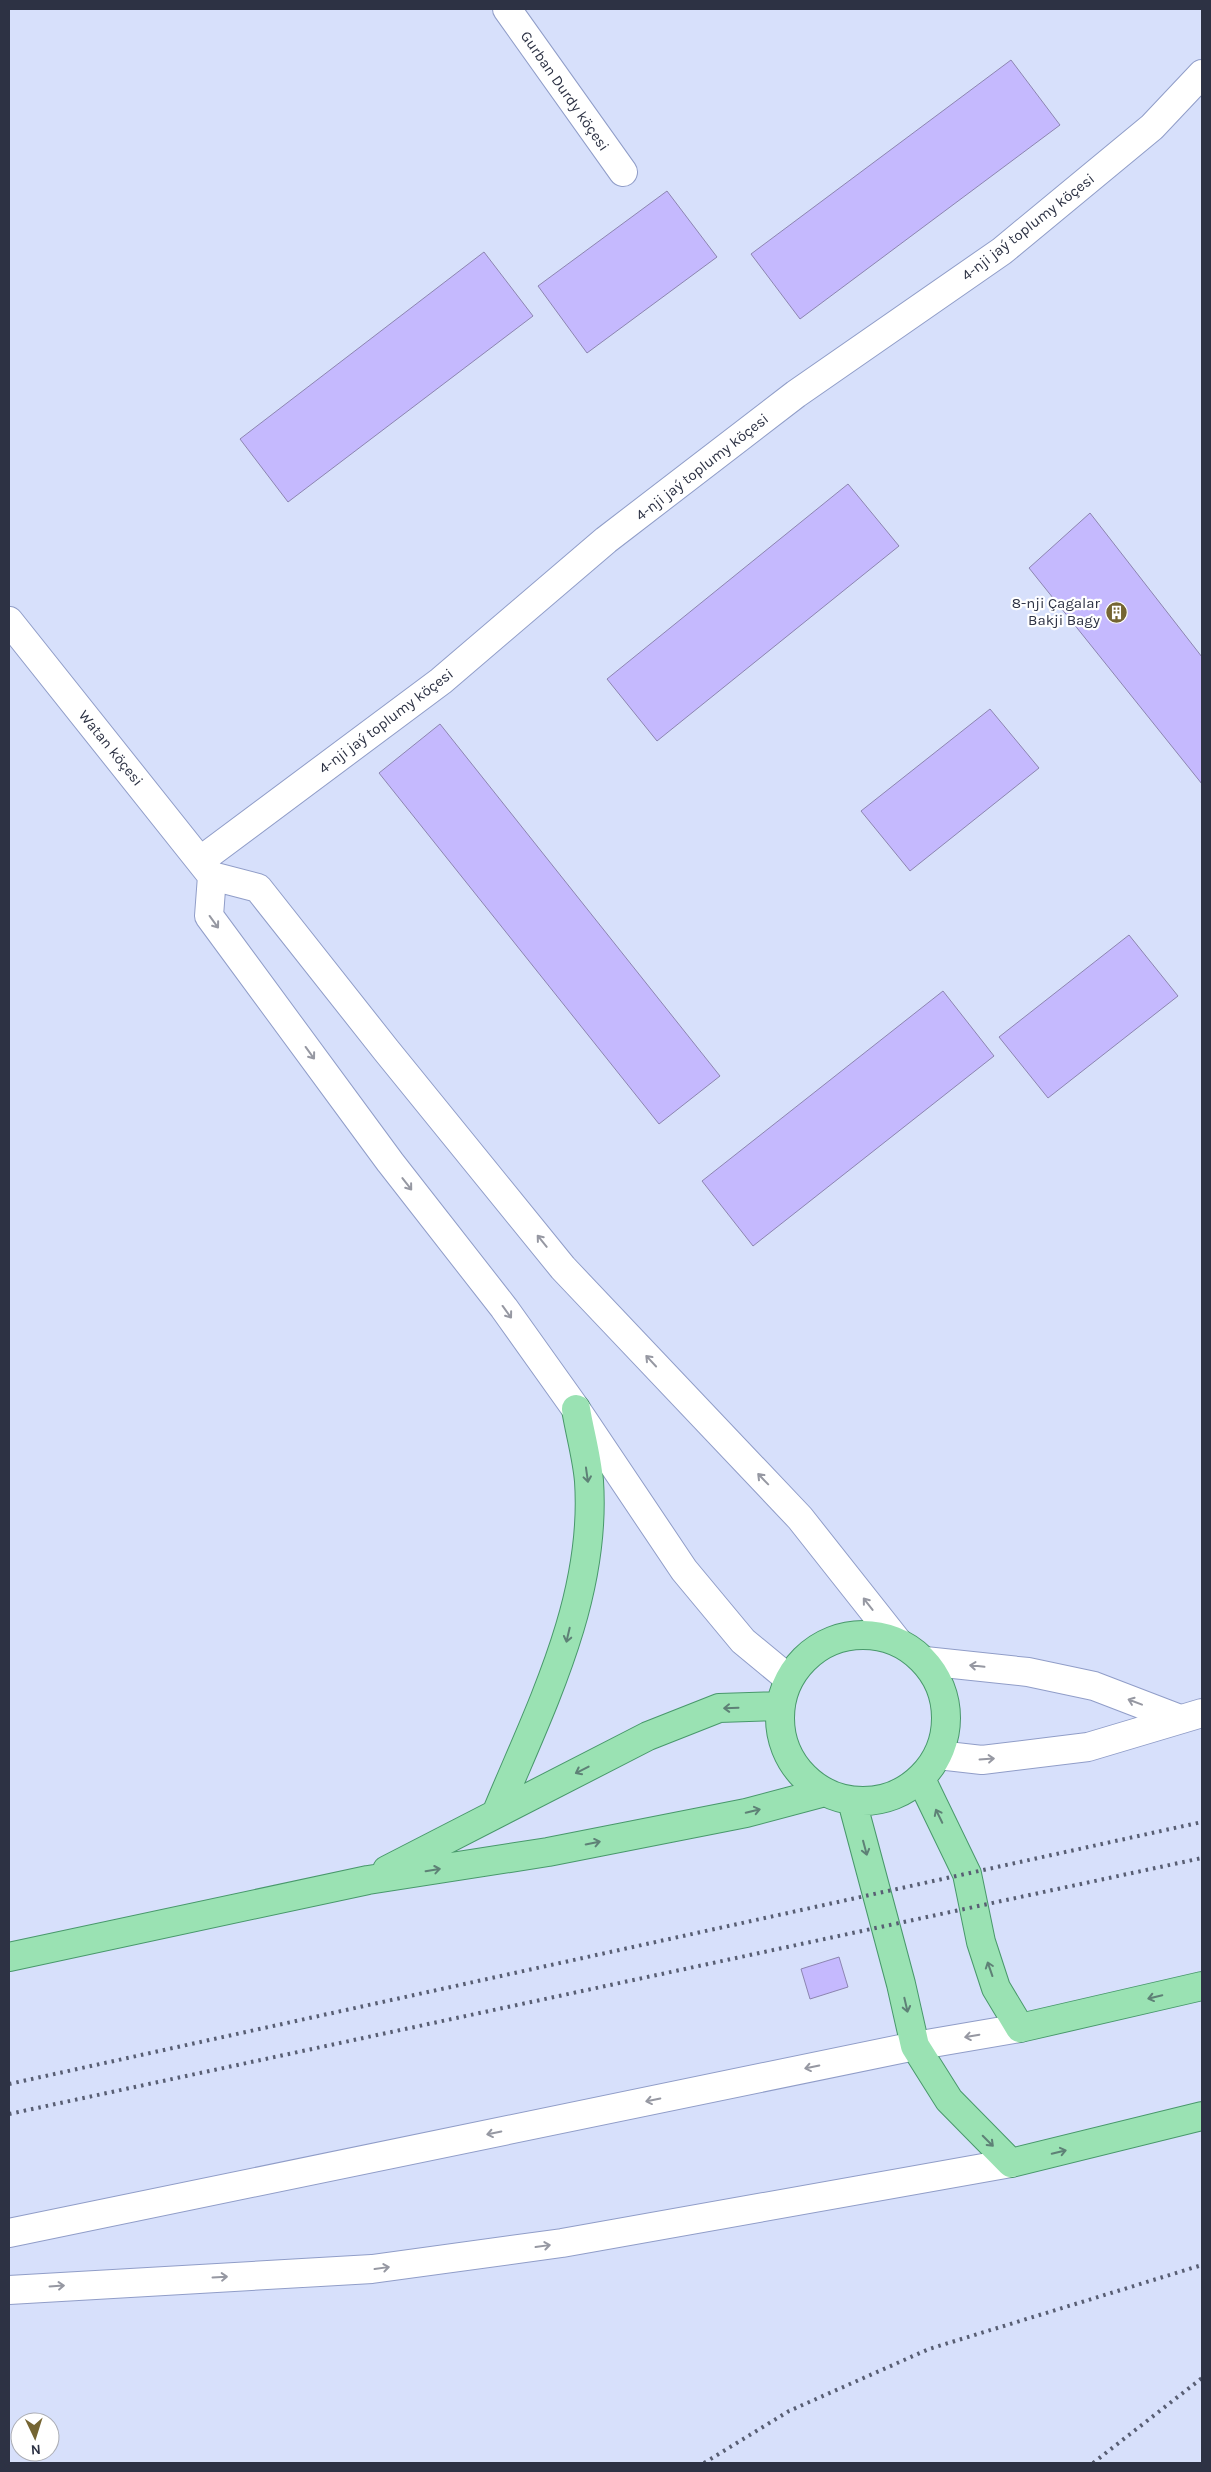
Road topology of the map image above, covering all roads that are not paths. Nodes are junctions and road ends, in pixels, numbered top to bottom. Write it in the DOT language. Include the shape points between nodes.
graph roads {
  1 [pos="507,9"];
  2 [pos="1202,74"];
  3 [pos="623,172"];
  4 [pos="9,621"];
  5 [pos="206,868"];
  6 [pos="576,1409"];
  7 [pos="898,1642"];
  8 [pos="925,1661"];
  9 [pos="789,1679"];
  10 [pos="780,1706"];
  11 [pos="1191,1716"];
  12 [pos="938,1755"];
  13 [pos="921,1779"];
  14 [pos="825,1792"];
  15 [pos="852,1801"];
  16 [pos="496,1814"];
  17 [pos="368,1880"];
  18 [pos="9,1956"];
  19 [pos="1202,1986"];
  20 [pos="1020,2028"];
  21 [pos="915,2046"];
  22 [pos="1202,2116"];
  23 [pos="1011,2163"];
  24 [pos="9,2233"];
  25 [pos="9,2290"];
  1 -- 3 [label="street, Gurban Durdy köçesi"];
  2 -- 5 [label="street, 4-nji jaý toplumy köçesi" via="1152,127 1002,251 796,394 606,540 441,681"];
  4 -- 5 [label="street, Watan köçesi"];
  5 -- 6 [label="street, one-way" via="209,916 390,1162 504,1308"];
  7 -- 5 [label="street, one-way" via="800,1518 564,1268 258,888"];
  6 -- 9 [label="street" via="684,1570 743,1641"];
  6 -- 16 [label="main road, one-way" via="589,1480 586,1555 567,1643"];
  7 -- 8 [label="main road"];
  7 -- 9 [label="main road" via="874,1635 848,1635 824,1644 804,1658"];
  11 -- 8 [label="street, one-way" via="1094,1686 1028,1672"];
  8 -- 12 [label="main road" via="940,1682 947,1707 946,1732"];
  9 -- 10 [label="main road"];
  10 -- 14 [label="main road" via="780,1732 788,1756 804,1777"];
  10 -- 16 [label="main road, one-way" via="718,1708 648,1736"];
  12 -- 11 [label="street, one-way" via="982,1760 1088,1747"];
  12 -- 13 [label="main road"];
  13 -- 15 [label="main road" via="893,1796"];
  20 -- 13 [label="main road, one-way" via="996,1988 980,1942 967,1874"];
  14 -- 15 [label="main road"];
  17 -- 14 [label="main road, one-way" via="548,1852 746,1813"];
  15 -- 21 [label="main road, one-way"];
  16 -- 17 [label="main road"];
  17 -- 18 [label="main road"];
  19 -- 20 [label="main road, one-way"];
  20 -- 21 [label="street, one-way"];
  21 -- 23 [label="main road, one-way" via="949,2100"];
  21 -- 24 [label="street, one-way"];
  23 -- 22 [label="main road, one-way"];
  25 -- 23 [label="street, one-way" via="372,2269 562,2243"];
}
